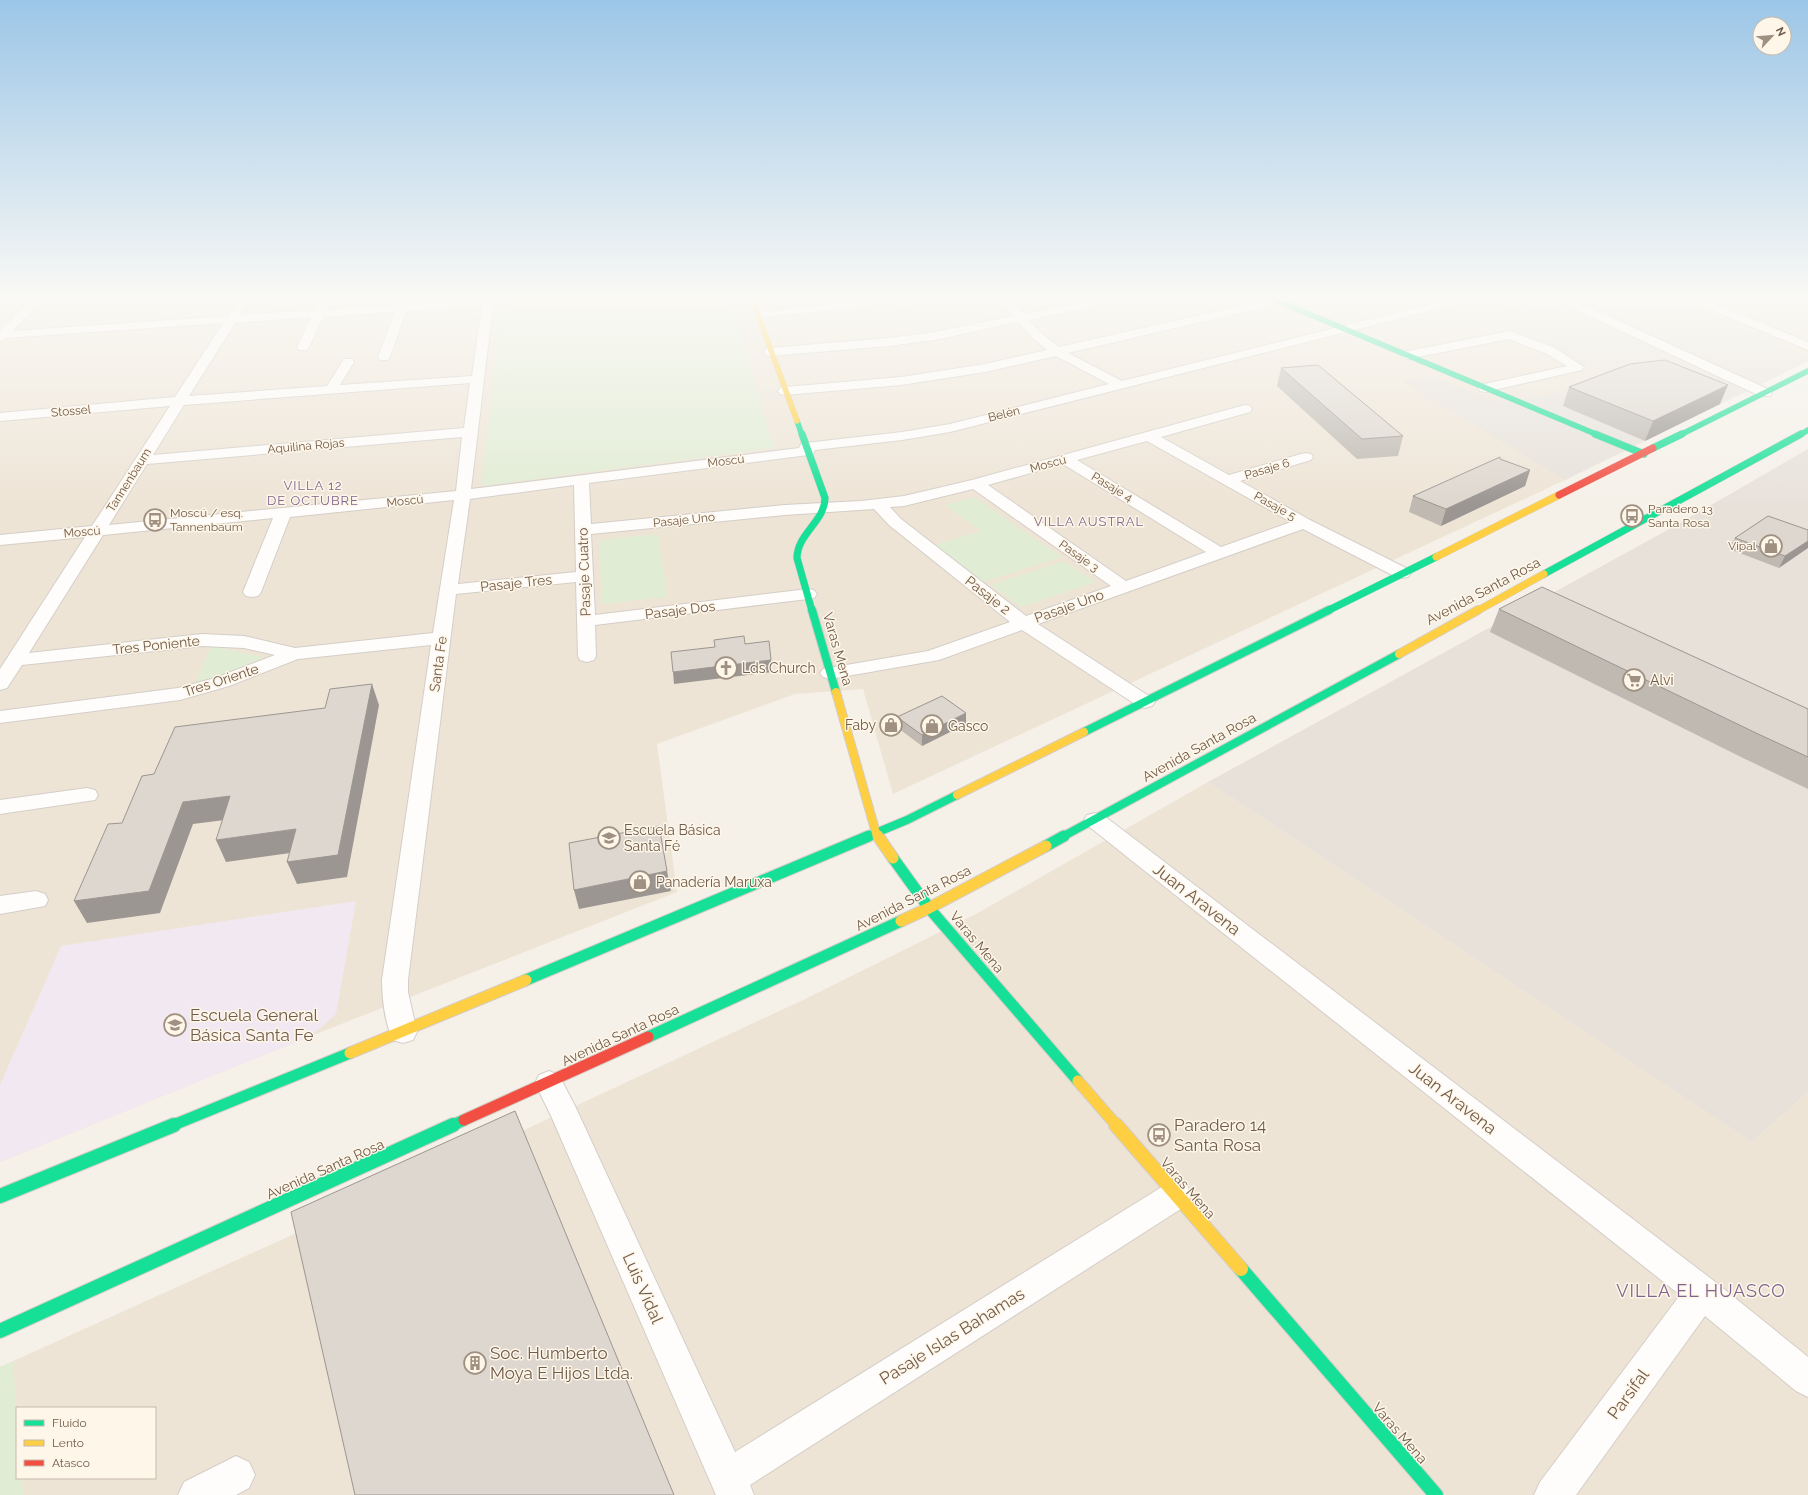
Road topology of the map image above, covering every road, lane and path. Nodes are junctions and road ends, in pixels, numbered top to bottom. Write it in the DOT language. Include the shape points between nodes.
graph roads {
  1 [pos="201,366"];
  2 [pos="346,366"];
  3 [pos="480,366"];
  4 [pos="775,366"];
  5 [pos="994,366"];
  6 [pos="1085,366"];
  7 [pos="1193,366"];
  8 [pos="1432,366"];
  9 [pos="1576,366"];
  10 [pos="1706,366"];
  11 [pos="1808,371"];
  12 [pos="478,379"];
  13 [pos="1120,384"];
  14 [pos="1485,388"];
  15 [pos="331,390"];
  16 [pos="785,391"];
  17 [pos="1765,393"];
  18 [pos="179,401"];
  19 [pos="1245,409"];
  20 [pos="0,417"];
  21 [pos="1808,430"];
  22 [pos="470,432"];
  23 [pos="1149,436"];
  24 [pos="807,449"];
  25 [pos="1644,454"];
  26 [pos="1306,457"];
  27 [pos="1065,459"];
  28 [pos="142,460"];
  29 [pos="1228,480"];
  30 [pos="582,483"];
  31 [pos="976,484"];
  32 [pos="463,495"];
  33 [pos="879,505"];
  34 [pos="825,507"];
  35 [pos="283,513"];
  36 [pos="1304,523"];
  37 [pos="583,530"];
  38 [pos="97,531"];
  39 [pos="0,540"];
  40 [pos="1219,553"];
  41 [pos="1402,573"];
  42 [pos="584,576"];
  43 [pos="1124,587"];
  44 [pos="448,590"];
  45 [pos="252,592"];
  46 [pos="808,594"];
  47 [pos="586,621"];
  48 [pos="1023,623"];
  49 [pos="441,638"];
  50 [pos="295,654"];
  51 [pos="587,656"];
  52 [pos="15,660"];
  53 [pos="830,673"];
  54 [pos="0,684"];
  55 [pos="1145,702"];
  56 [pos="0,717"];
  57 [pos="87,795"];
  58 [pos="0,806"];
  59 [pos="1095,820"];
  60 [pos="876,833"];
  61 [pos="36,900"];
  62 [pos="0,905"];
  63 [pos="929,908"];
  64 [pos="403,1032"];
  65 [pos="549,1083"];
  66 [pos="1176,1195"];
  67 [pos="0,1196"];
  68 [pos="1702,1292"];
  69 [pos="0,1331"];
  70 [pos="1808,1379"];
  71 [pos="236,1475"];
  72 [pos="731,1486"];
  73 [pos="197,1495"];
  74 [pos="1436,1495"];
  75 [pos="1553,1495"];
  1 -- 18 [label="street, Tannenbaum"];
  2 -- 15 [label="street"];
  3 -- 12 [label="street, Santa Fe"];
  4 -- 16 [label="main road"];
  5 -- 16 [label="street" via="929,377"];
  6 -- 13 [label="street"];
  7 -- 13 [label="street, Belén"];
  8 -- 14 [label="main road"];
  9 -- 14 [label="street" via="1578,367"];
  10 -- 17 [label="street"];
  11 -- 17 [label="main road"];
  12 -- 15 [label="street, Stossel"];
  12 -- 22 [label="street, Santa Fe"];
  13 -- 24 [label="street, Belén" via="950,428"];
  14 -- 25 [label="main road"];
  15 -- 18 [label="street, Stossel"];
  16 -- 24 [label="main road"];
  17 -- 25 [label="main road"];
  18 -- 20 [label="street, Stossel"];
  18 -- 28 [label="street, Tannenbaum"];
  19 -- 23 [label="street, Moscú"];
  21 -- 59 [label="main road, Avenida Santa Rosa"];
  22 -- 28 [label="street, Aquilina Rojas"];
  22 -- 32 [label="street, Santa Fe"];
  23 -- 27 [label="street, Moscú"];
  23 -- 29 [label="street, Pasaje 5"];
  24 -- 30 [label="street, Moscú"];
  24 -- 34 [label="main road" via="825,498"];
  25 -- 41 [label="main road"];
  26 -- 29 [label="street, Pasaje 6"];
  27 -- 31 [label="street, Moscú"];
  27 -- 40 [label="street, Pasaje 4"];
  28 -- 38 [label="street, Tannenbaum"];
  29 -- 36 [label="street, Pasaje 5"];
  30 -- 32 [label="street, Moscú"];
  30 -- 37 [label="street, Pasaje Cuatro"];
  31 -- 33 [label="street, Moscú"];
  31 -- 43 [label="street, Pasaje 3"];
  32 -- 35 [label="street, Moscú"];
  32 -- 44 [label="street, Santa Fe"];
  33 -- 34 [label="street, Moscú"];
  33 -- 48 [label="street, Pasaje 2" via="895,522"];
  34 -- 37 [label="street, Pasaje Uno"];
  34 -- 46 [label="main road, Varas Mena" via="802,538 797,552"];
  35 -- 38 [label="street, Moscú"];
  35 -- 45 [label="street"];
  36 -- 40 [label="street, Pasaje Uno"];
  36 -- 41 [label="street, Pasaje 5"];
  37 -- 42 [label="street, Pasaje Cuatro"];
  38 -- 39 [label="street, Moscú"];
  38 -- 52 [label="street, Tannenbaum"];
  40 -- 43 [label="street, Pasaje Uno"];
  41 -- 55 [label="main road"];
  42 -- 44 [label="street, Pasaje Tres"];
  42 -- 47 [label="street, Pasaje Cuatro"];
  43 -- 48 [label="street, Pasaje Uno"];
  44 -- 49 [label="street, Santa Fe"];
  46 -- 47 [label="street, Pasaje Dos"];
  46 -- 53 [label="main road, Varas Mena"];
  47 -- 51 [label="street, Pasaje Cuatro"];
  48 -- 53 [label="street, Pasaje Uno" via="932,656"];
  48 -- 55 [label="street, Pasaje 2"];
  49 -- 50 [label="street, Tres Oriente"];
  49 -- 64 [label="street, Santa Fe" via="395,980"];
  50 -- 52 [label="street, Tres Poniente" via="244,642 202,640"];
  50 -- 56 [label="street, Tres Oriente" via="222,682 180,694"];
  52 -- 54 [label="street, Tannenbaum"];
  53 -- 60 [label="main road, Varas Mena"];
  55 -- 60 [label="main road"];
  57 -- 58 [label="street"];
  59 -- 63 [label="main road, Avenida Santa Rosa"];
  59 -- 68 [label="street, Juan Aravena"];
  60 -- 63 [label="main road, Varas Mena"];
  60 -- 64 [label="main road"];
  61 -- 62 [label="street"];
  63 -- 65 [label="main road, Avenida Santa Rosa"];
  63 -- 66 [label="main road, Varas Mena"];
  64 -- 67 [label="main road"];
  65 -- 69 [label="main road, Avenida Santa Rosa"];
  65 -- 72 [label="street, Luis Vidal"];
  66 -- 72 [label="street, Pasaje Islas Bahamas"];
  66 -- 74 [label="main road, Varas Mena"];
  68 -- 70 [label="street, Juan Aravena"];
  68 -- 75 [label="street, Parsifal"];
  71 -- 73 [label="street"];
}
